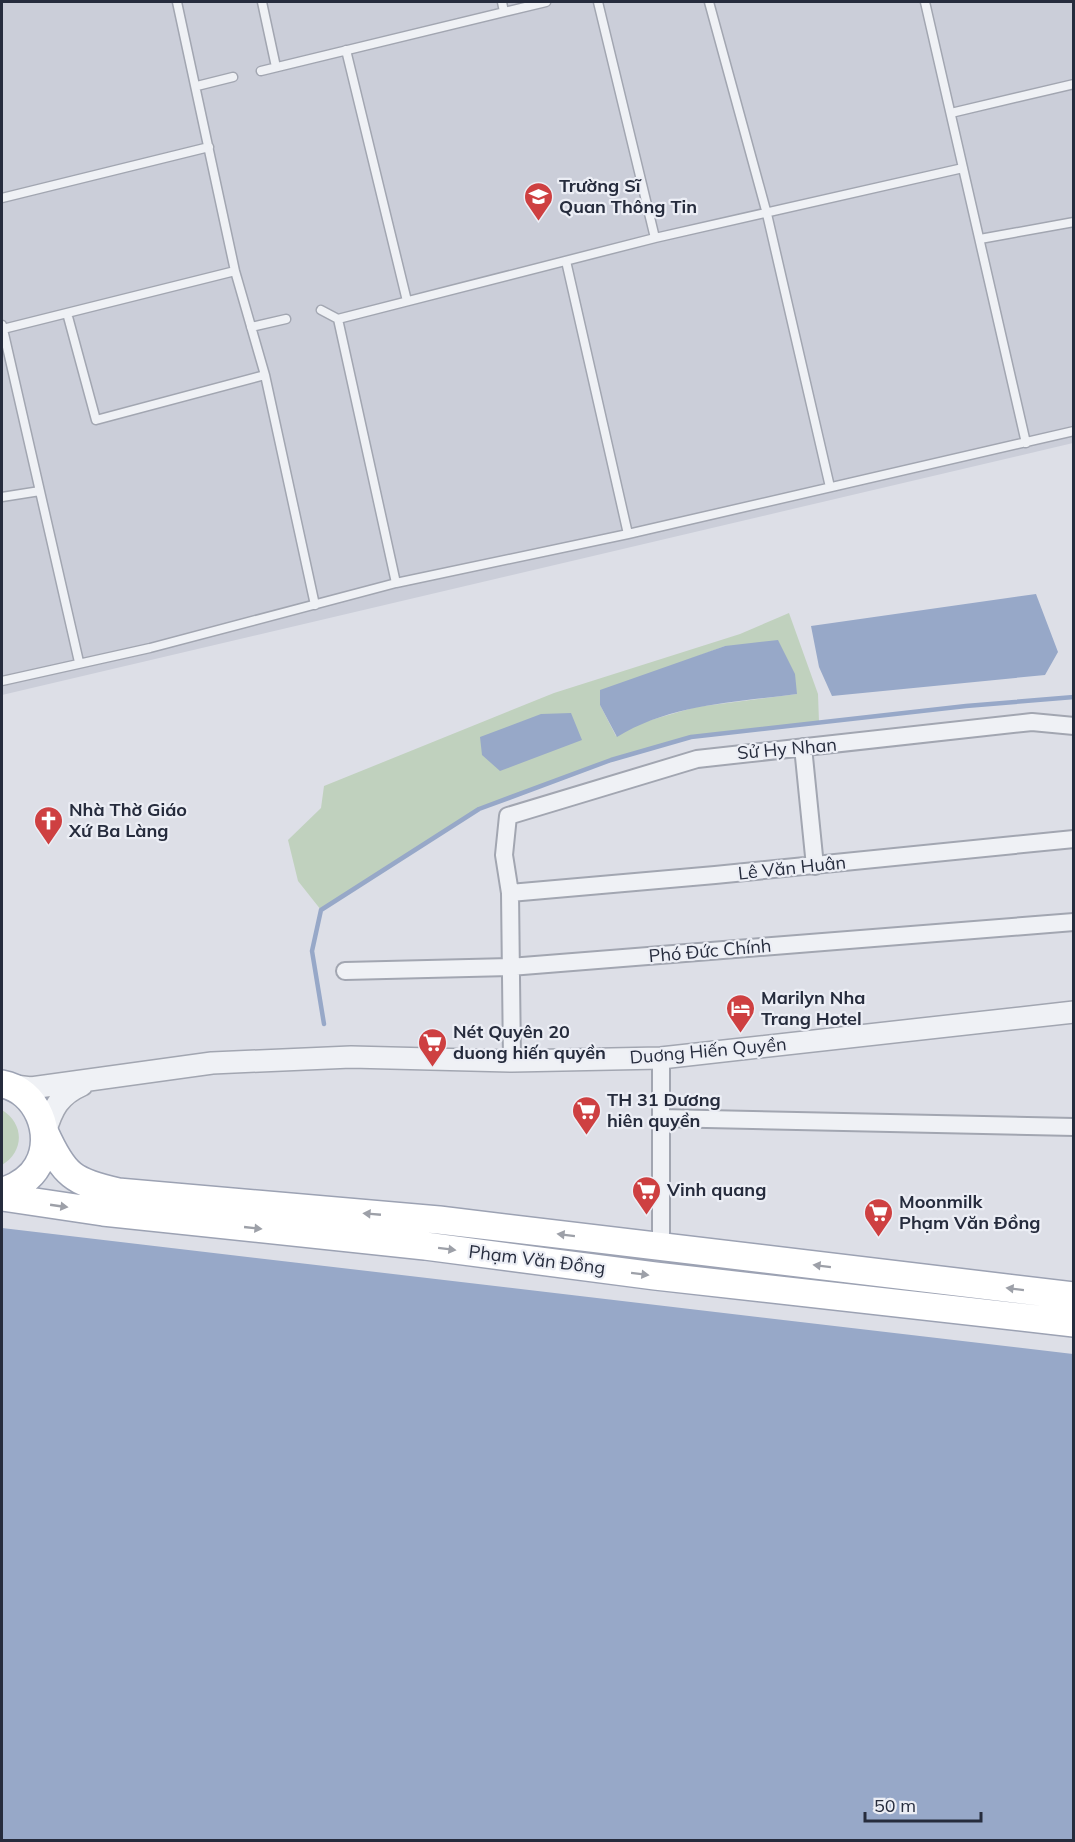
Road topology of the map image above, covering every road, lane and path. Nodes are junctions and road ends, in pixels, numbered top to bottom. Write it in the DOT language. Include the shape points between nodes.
graph roads {
  1 [pos="177,2"];
  2 [pos="262,2"];
  3 [pos="502,2"];
  4 [pos="546,2"];
  5 [pos="598,2"];
  6 [pos="709,2"];
  7 [pos="925,2"];
  8 [pos="504,12"];
  9 [pos="346,50"];
  10 [pos="276,67"];
  11 [pos="261,71"];
  12 [pos="233,77"];
  13 [pos="1074,84"];
  14 [pos="197,86"];
  15 [pos="951,113"];
  16 [pos="209,147"];
  17 [pos="963,168"];
  18 [pos="2,198"];
  19 [pos="767,214"];
  20 [pos="1074,222"];
  21 [pos="656,238"];
  22 [pos="980,239"];
  23 [pos="566,261"];
  24 [pos="235,271"];
  25 [pos="407,301"];
  26 [pos="321,310"];
  27 [pos="67,313"];
  28 [pos="286,319"];
  29 [pos="338,319"];
  30 [pos="2,327"];
  31 [pos="251,327"];
  32 [pos="265,375"];
  33 [pos="1074,431"];
  34 [pos="1026,443"];
  35 [pos="830,487"];
  36 [pos="40,491"];
  37 [pos="2,497"];
  38 [pos="628,534"];
  39 [pos="396,584"];
  40 [pos="315,605"];
  41 [pos="79,662"];
  42 [pos="2,681"];
  43 [pos="1074,726"];
  44 [pos="803,747"];
  45 [pos="1074,839"];
  46 [pos="815,866"];
  47 [pos="510,892"];
  48 [pos="1074,922"];
  49 [pos="510,967"];
  50 [pos="345,970"];
  51 [pos="1074,1012"];
  52 [pos="661,1058"];
  53 [pos="512,1061"];
  54 [pos="91,1081"];
  55 [pos="4,1084"];
  56 [pos="661,1118"];
  57 [pos="1074,1127"];
  58 [pos="45,1133"];
  59 [pos="2,1192"];
  60 [pos="2,1197"];
  61 [pos="661,1247"];
  62 [pos="1074,1296"];
  63 [pos="1074,1323"];
  1 -- 14 [label="lane"];
  2 -- 10 [label="lane"];
  3 -- 8 [label="lane"];
  4 -- 8 [label="lane"];
  5 -- 21 [label="lane"];
  6 -- 19 [label="lane"];
  7 -- 15 [label="lane"];
  8 -- 9 [label="lane"];
  9 -- 10 [label="lane"];
  9 -- 25 [label="lane"];
  10 -- 11 [label="lane"];
  12 -- 14 [label="lane"];
  13 -- 15 [label="lane"];
  14 -- 16 [label="lane"];
  15 -- 17 [label="lane"];
  16 -- 18 [label="lane"];
  16 -- 24 [label="lane"];
  17 -- 19 [label="lane"];
  17 -- 22 [label="lane"];
  19 -- 21 [label="lane"];
  19 -- 35 [label="lane"];
  20 -- 22 [label="lane"];
  21 -- 23 [label="lane"];
  22 -- 34 [label="lane"];
  23 -- 25 [label="lane"];
  23 -- 38 [label="lane"];
  24 -- 27 [label="lane"];
  24 -- 31 [label="lane"];
  25 -- 29 [label="lane"];
  26 -- 29 [label="lane"];
  27 -- 30 [label="lane"];
  27 -- 32 [label="lane" via="96,420"];
  28 -- 31 [label="lane"];
  29 -- 39 [label="lane"];
  30 -- 36 [label="lane"];
  31 -- 32 [label="lane"];
  32 -- 40 [label="lane"];
  33 -- 34 [label="lane"];
  34 -- 35 [label="lane"];
  35 -- 38 [label="lane"];
  36 -- 37 [label="lane"];
  36 -- 41 [label="lane"];
  38 -- 39 [label="lane"];
  39 -- 40 [label="lane"];
  40 -- 41 [label="lane" via="150,648"];
  41 -- 42 [label="lane"];
  43 -- 44 [label="street, Sử Hy Nhan" via="1032,722"];
  44 -- 46 [label="street"];
  44 -- 47 [label="street, Sử Hy Nhan" via="697,759 508,816 504,855"];
  45 -- 46 [label="street, Lê Văn Huân"];
  46 -- 47 [label="street, Lê Văn Huân"];
  47 -- 49 [label="street"];
  48 -- 49 [label="street, Phó Đức Chính"];
  49 -- 50 [label="street, Phó Đức Chính"];
  49 -- 53 [label="street"];
  51 -- 52 [label="street, Duơng Hiến Quyền"];
  52 -- 53 [label="street, Duơng Hiến Quyền"];
  52 -- 56 [label="street"];
  53 -- 54 [label="street, Duơng Hiến Quyền" via="351,1057 212,1063"];
  54 -- 55 [label="street, Duơng Hiến Quyền" via="31,1088"];
  54 -- 58 [label="street, Duơng Hiến Quyền" via="69,1090 58,1100"];
  55 -- 58 [label="main road, Phạm Văn Đồng" via="33,1103"];
  56 -- 57 [label="street"];
  56 -- 61 [label="street"];
  58 -- 59 [label="main road" via="38,1165 15,1188"];
  61 -- 58 [label="main road, Phạm Văn Đồng, one-way" via="439,1220 117,1192 71,1176 56,1157"];
  60 -- 63 [label="main road, Phạm Văn Đồng, one-way" via="103,1212"];
  62 -- 61 [label="main road, Phạm Văn Đồng, one-way"];
}
